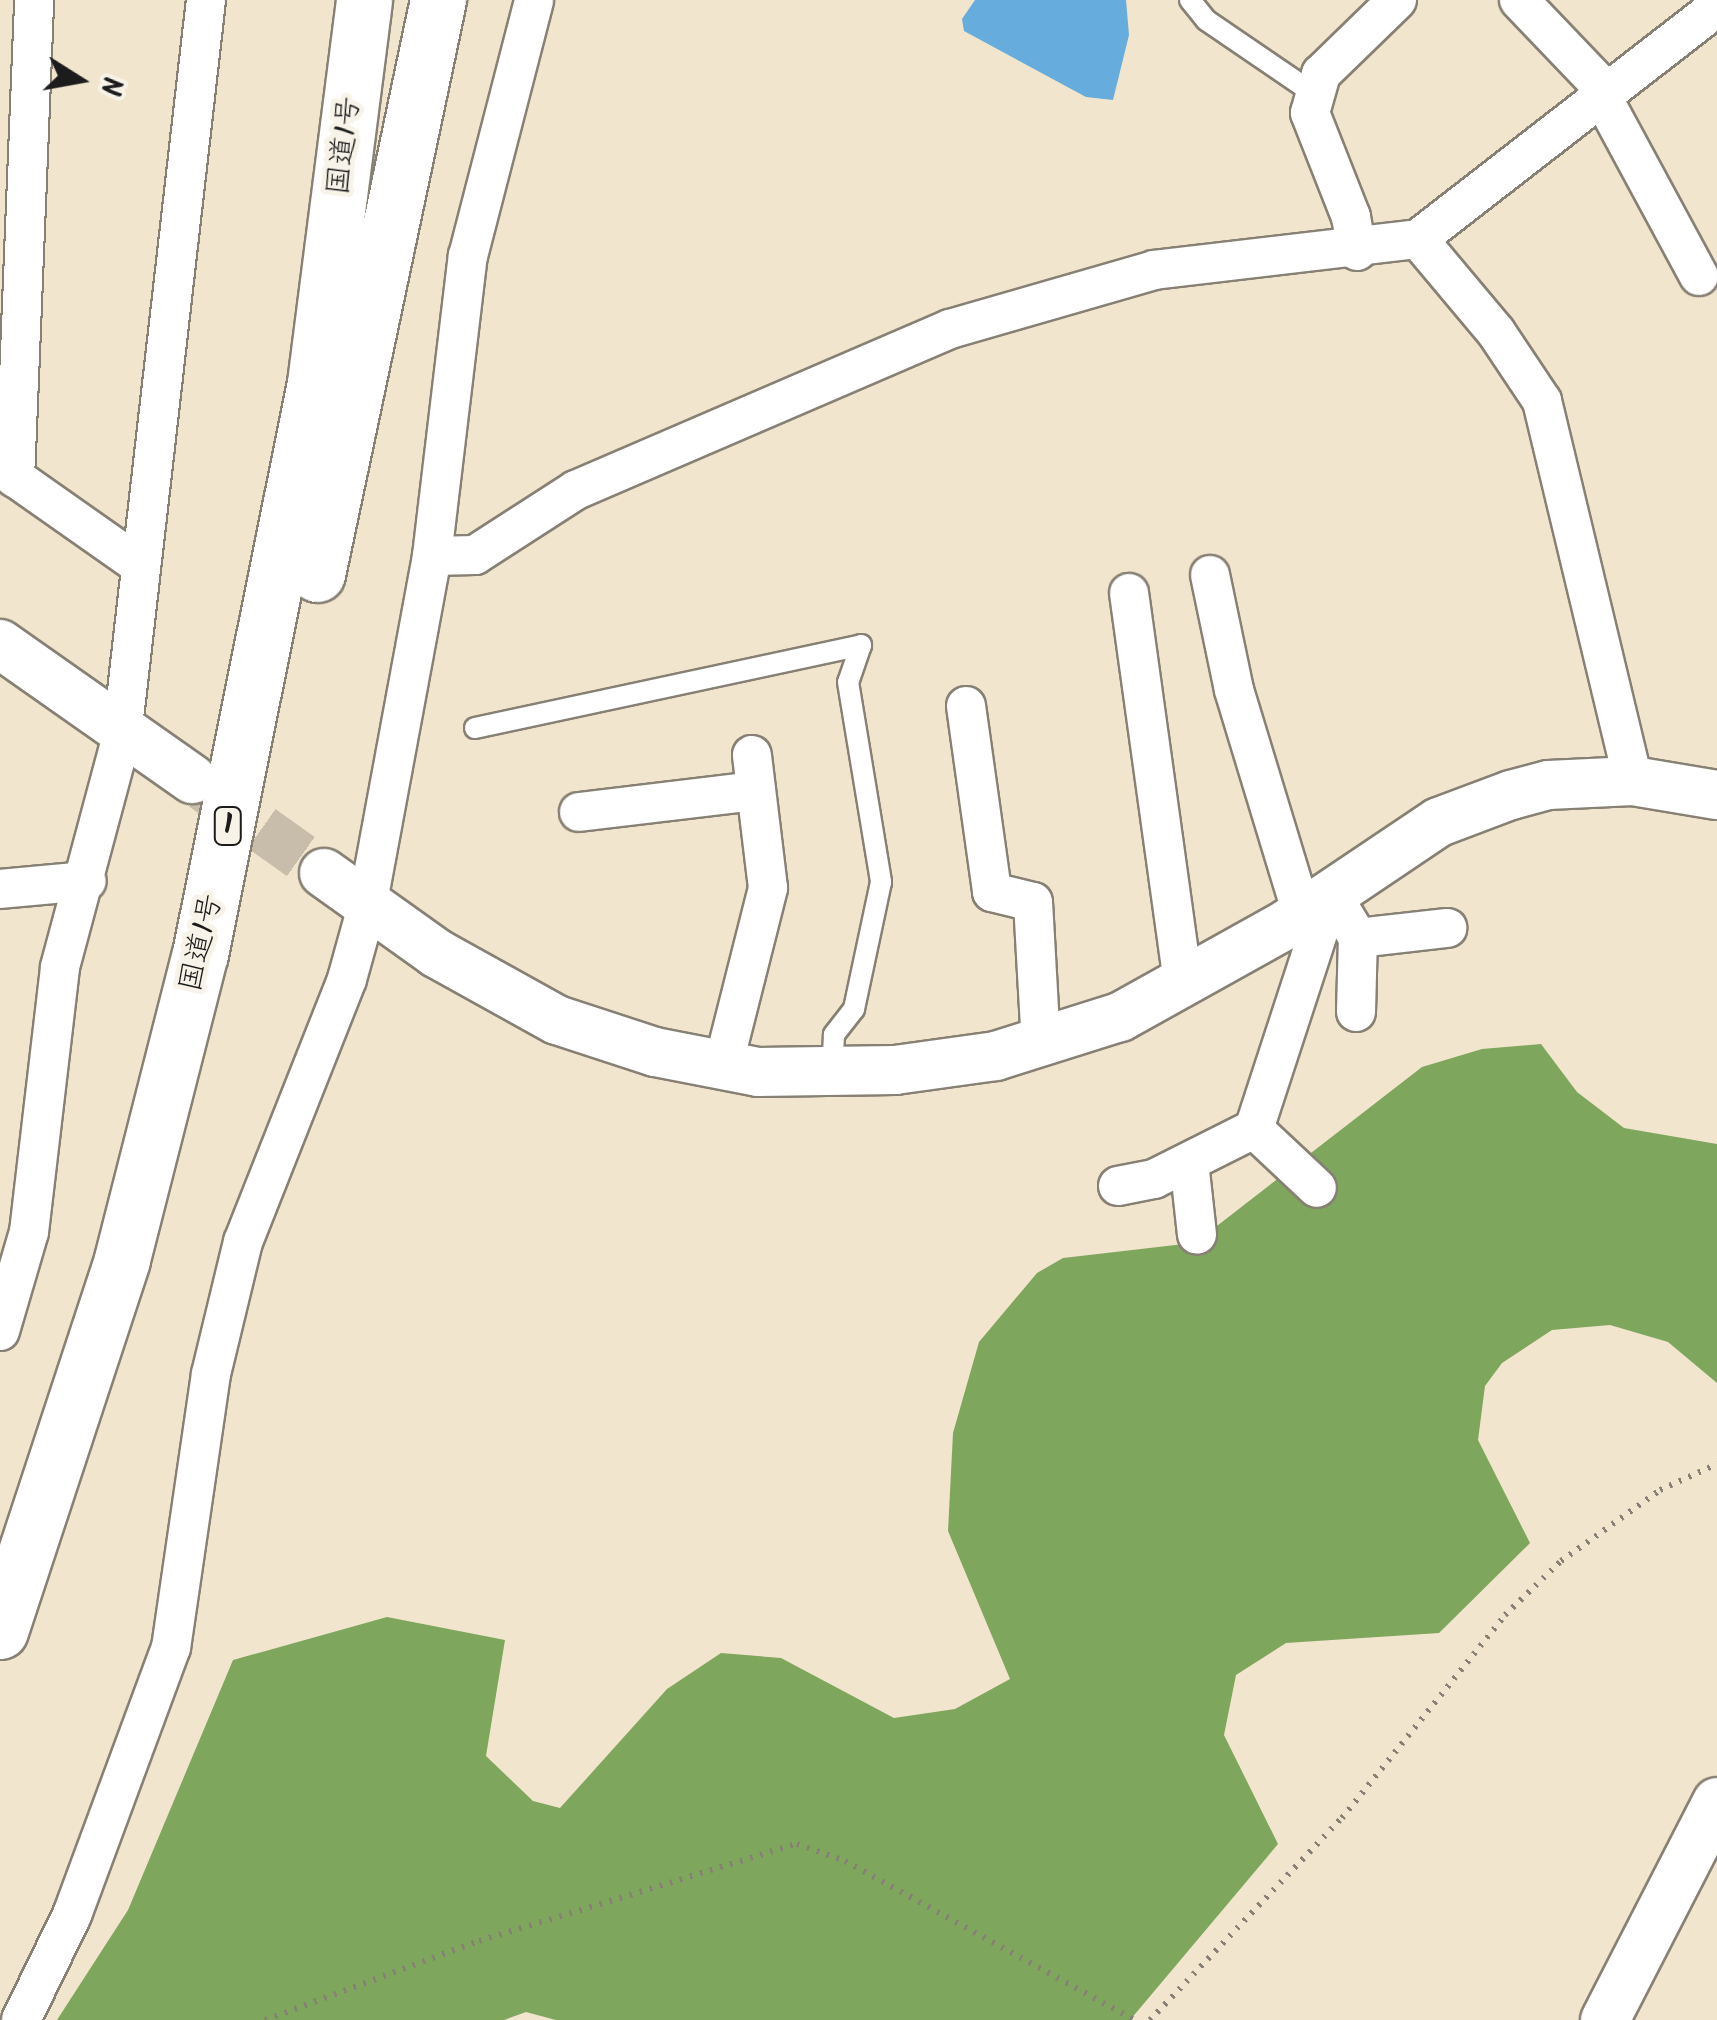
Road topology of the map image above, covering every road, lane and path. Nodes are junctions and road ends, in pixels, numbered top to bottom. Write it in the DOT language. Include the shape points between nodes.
graph roads {
  1 [pos="34,0"];
  2 [pos="206,0"];
  3 [pos="326,0"];
  4 [pos="364,0"];
  5 [pos="438,0"];
  6 [pos="534,0"];
  7 [pos="1190,0"];
  8 [pos="1397,0"];
  9 [pos="1519,0"];
  10 [pos="1714,18"];
  11 [pos="1603,91"];
  12 [pos="1313,93"];
  13 [pos="1418,239"];
  14 [pos="1357,251"];
  15 [pos="1698,276"];
  16 [pos="315,383"];
  17 [pos="7,473"];
  18 [pos="432,556"];
  19 [pos="141,566"];
  20 [pos="1210,575"];
  21 [pos="1129,593"];
  22 [pos="0,644"];
  23 [pos="966,706"];
  24 [pos="475,728"];
  25 [pos="122,735"];
  26 [pos="192,779"];
  27 [pos="1633,781"];
  28 [pos="1717,795"];
  29 [pos="580,812"];
  30 [pos="324,874"];
  31 [pos="87,881"];
  32 [pos="0,889"];
  33 [pos="1317,903"];
  34 [pos="366,907"];
  35 [pos="1448,928"];
  36 [pos="1358,938"];
  37 [pos="200,954"];
  38 [pos="1183,984"];
  39 [pos="1356,1012"];
  40 [pos="1040,1044"];
  41 [pos="723,1066"];
  42 [pos="832,1074"];
  43 [pos="1254,1129"];
  44 [pos="1189,1162"];
  45 [pos="1118,1186"];
  46 [pos="1317,1188"];
  47 [pos="1197,1235"];
  48 [pos="0,1331"];
  49 [pos="1717,1464"];
  50 [pos="0,1631"];
  51 [pos="1717,1802"];
  52 [pos="16,2010"];
  53 [pos="266,2020"];
  54 [pos="1134,2020"];
  55 [pos="1150,2020"];
  56 [pos="1604,2020"];
  1 -- 17 [label="street"];
  2 -- 19 [label="street"];
  3 -- 16 [label="highway" via="294,347"];
  4 -- 16 [label="highway, 国道1号 / 1"];
  5 -- 37 [label="highway, 1" via="279,752 253,853"];
  6 -- 18 [label="street" via="468,256"];
  7 -- 12 [label="lane" via="1206,20"];
  8 -- 12 [label="street" via="1337,56"];
  9 -- 11 [label="street"];
  10 -- 11 [label="street"];
  11 -- 13 [label="street"];
  11 -- 15 [label="street"];
  12 -- 14 [label="street" via="1310,113 1351,216"];
  13 -- 14 [label="street"];
  13 -- 27 [label="street" via="1496,332 1542,401"];
  14 -- 18 [label="street" via="1154,270 950,329 576,490 475,555"];
  16 -- 37 [label="highway, 国道1号 / 1"];
  17 -- 19 [label="street"];
  18 -- 34 [label="street"];
  19 -- 25 [label="street"];
  20 -- 33 [label="street" via="1234,690"];
  21 -- 38 [label="street"];
  22 -- 25 [label="street"];
  23 -- 40 [label="street" via="992,892 1034,902"];
  24 -- 42 [label="lane" via="861,646 848,682 881,882 854,1009 834,1035"];
  25 -- 26 [label="street"];
  25 -- 31 [label="street"];
  27 -- 28 [label="street"];
  27 -- 33 [label="street" via="1548,785 1438,822"];
  29 -- 41 [label="street" via="754,773 768,888"];
  30 -- 34 [label="street"];
  31 -- 32 [label="street"];
  31 -- 48 [label="street" via="60,967 26,1247"];
  33 -- 36 [label="street"];
  33 -- 38 [label="street"];
  33 -- 43 [label="street"];
  34 -- 41 [label="street" via="540,1013 656,1052"];
  34 -- 52 [label="street" via="347,979 243,1242 211,1374 192,1532 166,1664 72,1915"];
  35 -- 36 [label="street"];
  36 -- 39 [label="street"];
  37 -- 50 [label="highway, 国道1号 / 1" via="122,1259"];
  38 -- 40 [label="street" via="1120,1017"];
  40 -- 42 [label="street" via="953,1065"];
  41 -- 42 [label="street"];
  43 -- 44 [label="street"];
  43 -- 46 [label="street"];
  44 -- 45 [label="street"];
  44 -- 47 [label="street"];
  49 -- 55 [label="path" via="1660,1490 1562,1561 1505,1614 1342,1818"];
  51 -- 56 [label="street"];
  53 -- 54 [label="path" via="479,1941 797,1844 845,1861"];
}
